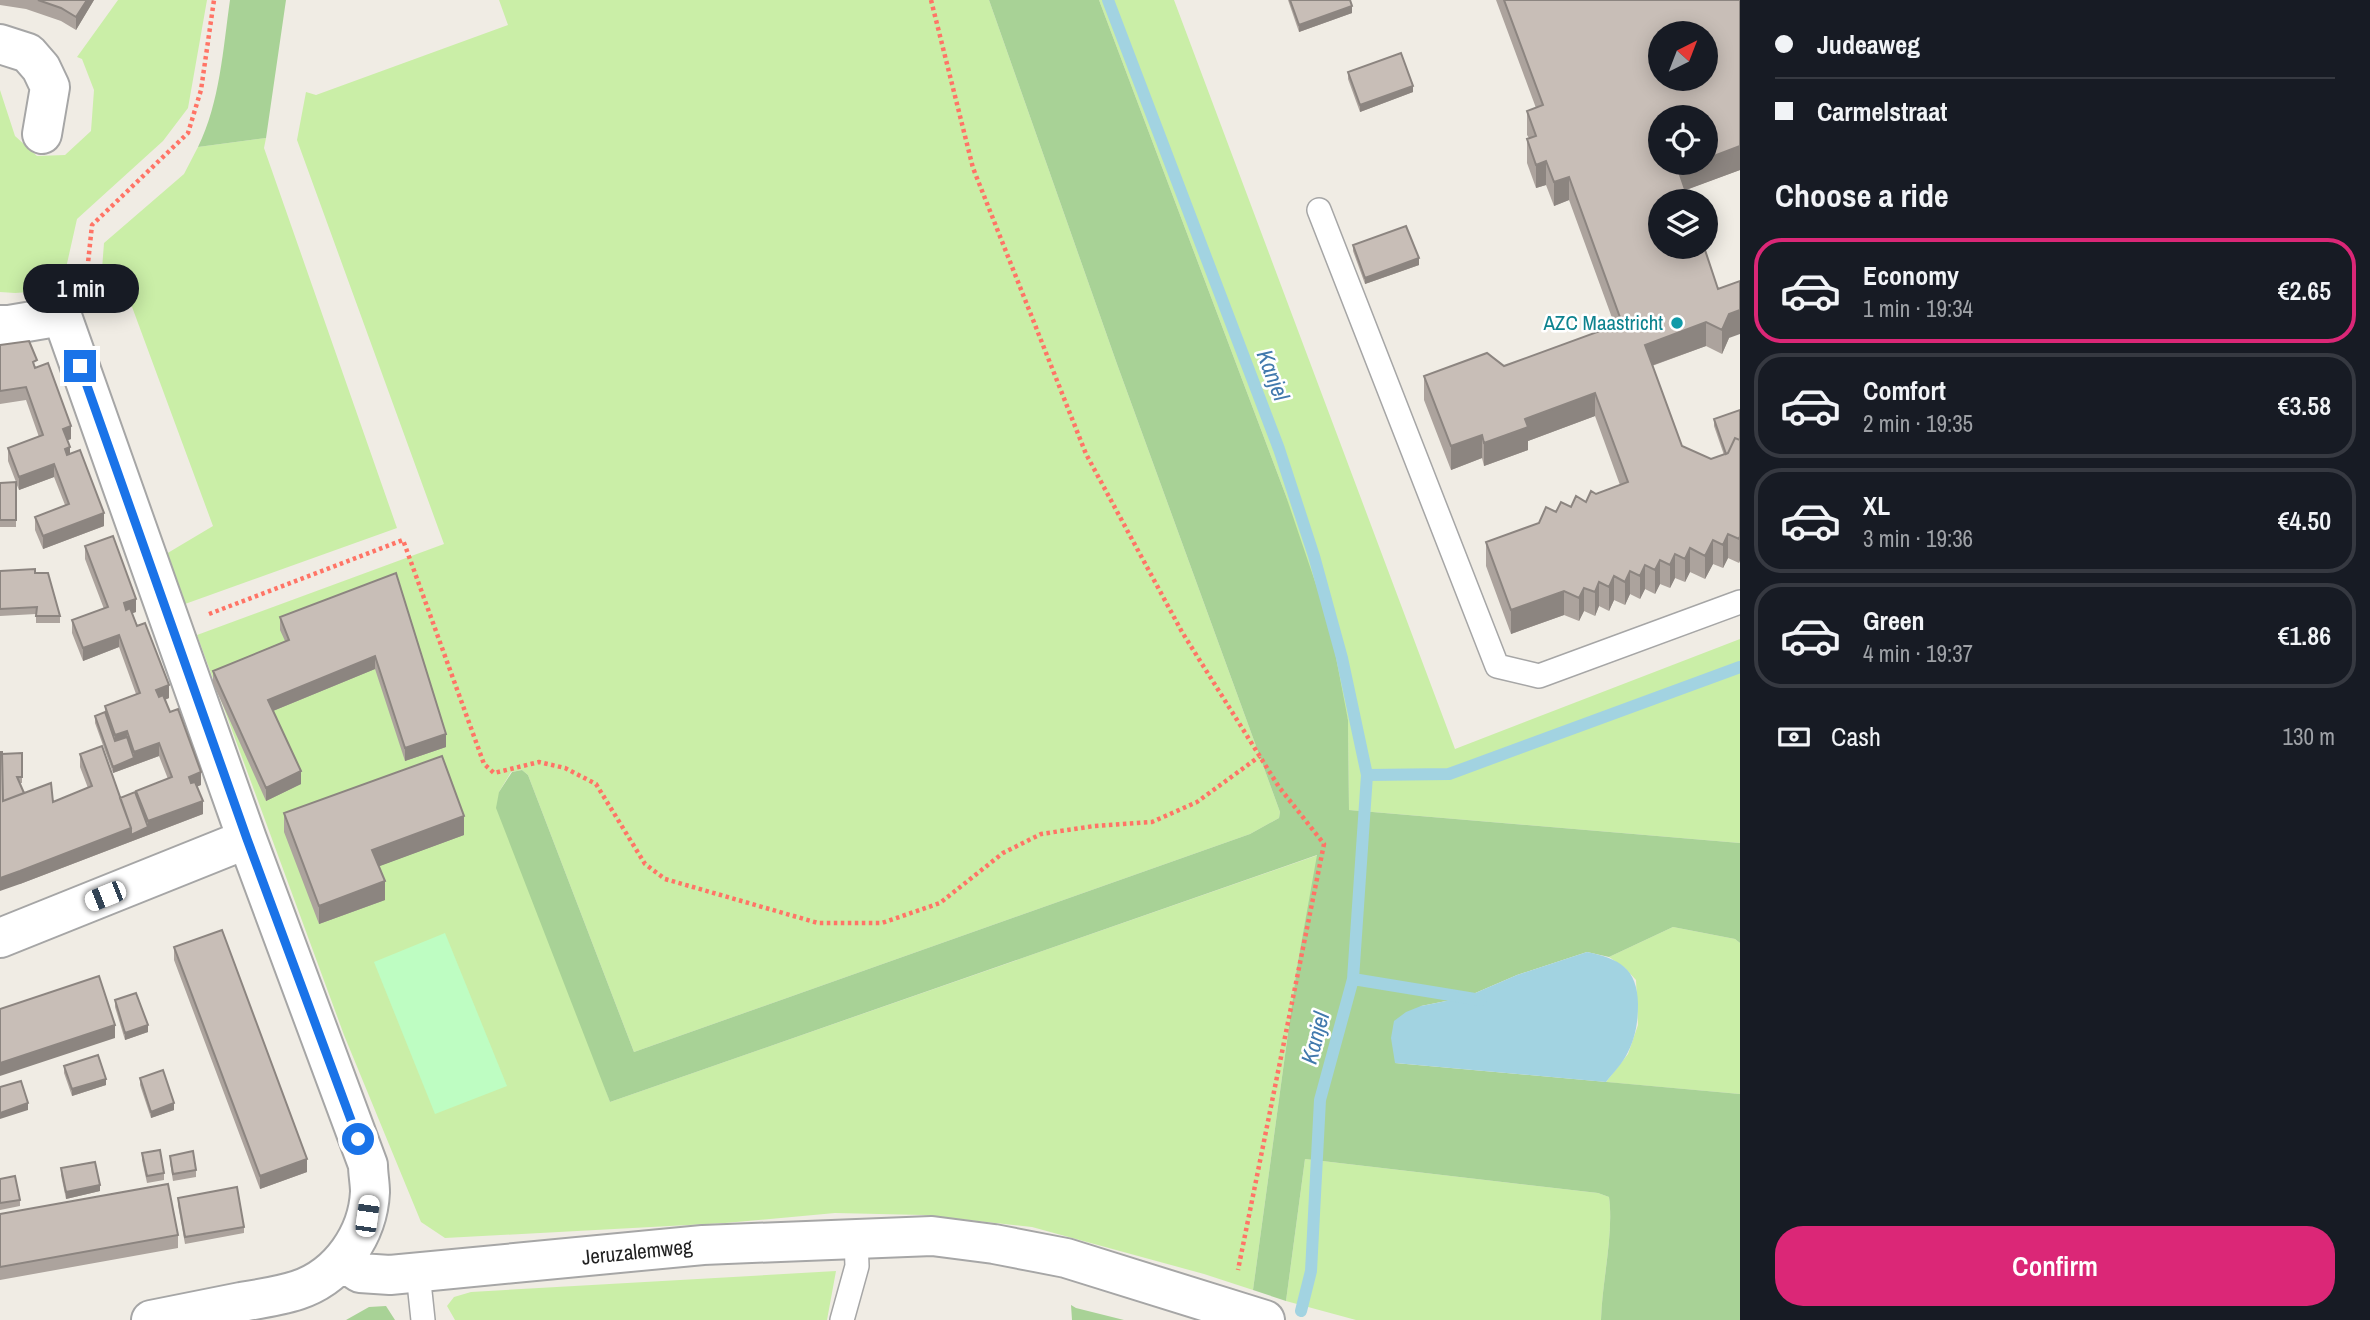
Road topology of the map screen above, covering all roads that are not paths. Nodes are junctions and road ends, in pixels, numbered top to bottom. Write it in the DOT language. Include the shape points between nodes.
graph roads {
  1 [pos="0,44"];
  2 [pos="42,134"];
  3 [pos="1319,210"];
  4 [pos="0,325"];
  5 [pos="1740,602"];
  6 [pos="247,839"];
  7 [pos="0,938"];
  8 [pos="856,1239"];
  9 [pos="342,1261"];
  10 [pos="418,1273"];
  11 [pos="278,1308"];
  12 [pos="1248,1314"];
  13 [pos="151,1320"];
  14 [pos="423,1320"];
  15 [pos="842,1320"];
  1 -- 2 [label="street" via="28,53 50,87"];
  3 -- 5 [label="lane" via="1497,666 1539,676"];
  4 -- 6 [label="street" via="62,316"];
  6 -- 7 [label="street"];
  6 -- 9 [label="street" via="368,1165 367,1216"];
  8 -- 10 [label="street, Jeruzalemweg" via="703,1245"];
  8 -- 12 [label="street, Jeruzalemweg" via="932,1237 994,1244 1066,1258"];
  8 -- 15 [label="lane" via="857,1266"];
  9 -- 10 [label="street, Jeruzalemweg" via="360,1273"];
  9 -- 11 [label="street"];
  10 -- 14 [label="lane"];
  11 -- 13 [label="street"];
}
